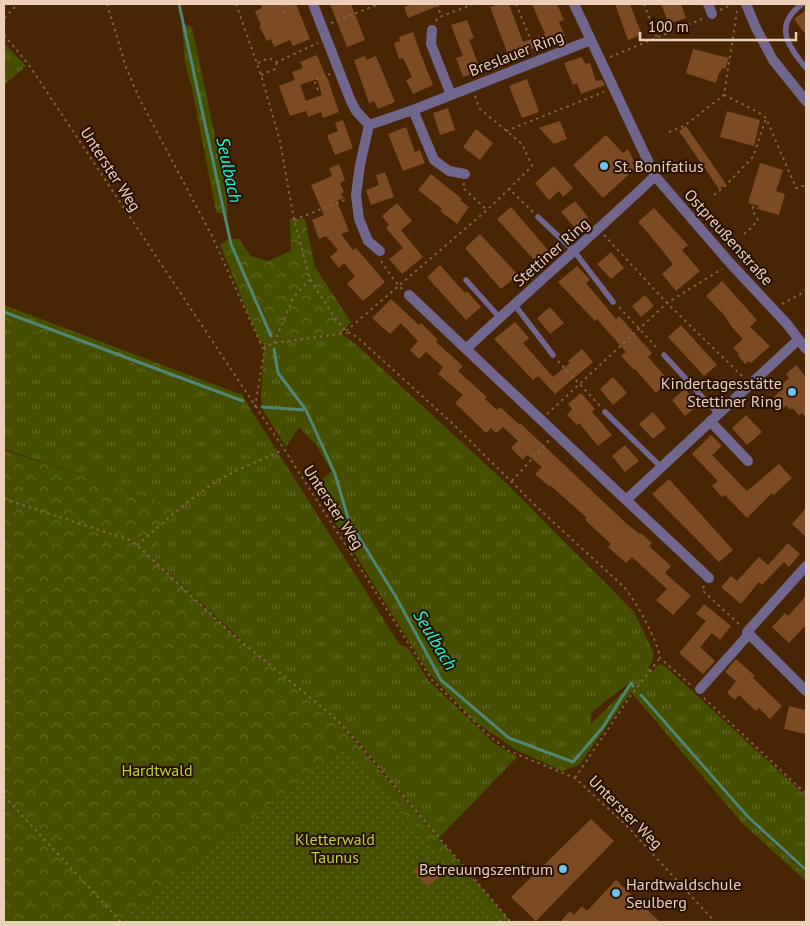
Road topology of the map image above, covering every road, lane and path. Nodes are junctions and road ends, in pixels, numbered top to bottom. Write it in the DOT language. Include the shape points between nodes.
graph roads {
  1 [pos="18,4"];
  2 [pos="107,4"];
  3 [pos="236,4"];
  4 [pos="282,4"];
  5 [pos="313,4"];
  6 [pos="380,4"];
  7 [pos="437,4"];
  8 [pos="474,4"];
  9 [pos="516,4"];
  10 [pos="574,4"];
  11 [pos="644,4"];
  12 [pos="708,4"];
  13 [pos="734,4"];
  14 [pos="738,4"];
  15 [pos="746,4"];
  16 [pos="802,4"];
  17 [pos="712,14"];
  18 [pos="442,16"];
  19 [pos="4,18"];
  20 [pos="285,18"];
  21 [pos="322,27"];
  22 [pos="432,30"];
  23 [pos="4,34"];
  24 [pos="657,38"];
  25 [pos="591,40"];
  26 [pos="317,44"];
  27 [pos="601,60"];
  28 [pos="539,61"];
  29 [pos="277,62"];
  30 [pos="257,63"];
  31 [pos="806,68"];
  32 [pos="261,75"];
  33 [pos="325,75"];
  34 [pos="472,87"];
  35 [pos="614,88"];
  36 [pos="318,90"];
  37 [pos="451,94"];
  38 [pos="724,95"];
  39 [pos="806,101"];
  40 [pos="413,110"];
  41 [pos="766,118"];
  42 [pos="369,125"];
  43 [pos="506,131"];
  44 [pos="669,132"];
  45 [pos="465,174"];
  46 [pos="655,176"];
  47 [pos="806,185"];
  48 [pos="509,189"];
  49 [pos="356,195"];
  50 [pos="714,195"];
  51 [pos="758,208"];
  52 [pos="487,210"];
  53 [pos="538,217"];
  54 [pos="294,220"];
  55 [pos="599,230"];
  56 [pos="744,234"];
  57 [pos="380,251"];
  58 [pos="574,251"];
  59 [pos="730,264"];
  60 [pos="310,280"];
  61 [pos="466,280"];
  62 [pos="399,286"];
  63 [pos="806,292"];
  64 [pos="409,296"];
  65 [pos="614,302"];
  66 [pos="667,303"];
  67 [pos="514,304"];
  68 [pos="772,308"];
  69 [pos="500,318"];
  70 [pos="640,329"];
  71 [pos="347,332"];
  72 [pos="798,340"];
  73 [pos="274,343"];
  74 [pos="806,349"];
  75 [pos="466,350"];
  76 [pos="264,351"];
  77 [pos="664,355"];
  78 [pos="553,356"];
  79 [pos="580,384"];
  80 [pos="749,384"];
  81 [pos="255,408"];
  82 [pos="605,412"];
  83 [pos="714,418"];
  84 [pos="540,420"];
  85 [pos="555,434"];
  86 [pos="284,449"];
  87 [pos="748,461"];
  88 [pos="661,467"];
  89 [pos="512,481"];
  90 [pos="4,499"];
  91 [pos="626,500"];
  92 [pos="137,545"];
  93 [pos="806,566"];
  94 [pos="709,578"];
  95 [pos="748,633"];
  96 [pos="660,658"];
  97 [pos="697,689"];
  98 [pos="806,691"];
  99 [pos="575,778"];
  100 [pos="806,794"];
  101 [pos="4,796"];
  102 [pos="506,917"];
  103 [pos="121,922"];
  104 [pos="499,922"];
  105 [pos="511,922"];
  106 [pos="715,922"];
  1 -- 19 [label="path"];
  2 -- 76 [label="path" via="139,98 212,236"];
  3 -- 30 [label="path"];
  4 -- 20 [label="path"];
  5 -- 21 [label="street"];
  6 -- 21 [label="path"];
  7 -- 18 [label="path"];
  8 -- 18 [label="path"];
  9 -- 28 [label="path"];
  10 -- 25 [label="street, Ostpreußenstraße"];
  11 -- 24 [label="path"];
  12 -- 17 [label="street"];
  13 -- 17 [label="path"];
  14 -- 38 [label="path"];
  15 -- 39 [label="street" via="773,60"];
  16 -- 31 [label="lane" via="789,15 786,29 790,45"];
  17 -- 24 [label="path"];
  18 -- 22 [label="path" via="437,18"];
  21 -- 42 [label="street" via="350,99"];
  22 -- 37 [label="street" via="430,44"];
  23 -- 81 [label="path, Unterster Weg" via="29,65"];
  24 -- 27 [label="path"];
  25 -- 27 [label="street, Ostpreußenstraße"];
  25 -- 28 [label="street, Breslauer Ring"];
  26 -- 29 [label="path"];
  27 -- 35 [label="street, Ostpreußenstraße"];
  28 -- 34 [label="street, Breslauer Ring"];
  29 -- 30 [label="path" via="269,58"];
  29 -- 32 [label="path" via="275,69"];
  30 -- 32 [label="path"];
  32 -- 54 [label="path" via="280,141"];
  33 -- 36 [label="path" via="314,80"];
  34 -- 37 [label="street, Breslauer Ring"];
  34 -- 43 [label="path" via="479,108"];
  35 -- 43 [label="path"];
  35 -- 46 [label="street, Ostpreußenstraße"];
  37 -- 40 [label="street, Breslauer Ring"];
  38 -- 41 [label="path"];
  38 -- 44 [label="path" via="684,126"];
  40 -- 42 [label="street, Breslauer Ring"];
  40 -- 45 [label="street" via="434,160 449,171"];
  41 -- 47 [label="path" via="796,188"];
  41 -- 50 [label="path" via="753,157"];
  42 -- 49 [label="street"];
  43 -- 48 [label="path" via="522,144 532,166"];
  45 -- 52 [label="path" via="463,188"];
  46 -- 55 [label="street, Stettiner Ring"];
  46 -- 59 [label="street, Ostpreußenstraße"];
  48 -- 52 [label="path"];
  48 -- 53 [label="path"];
  49 -- 54 [label="path"];
  49 -- 57 [label="street" via="359,219 368,241"];
  51 -- 56 [label="path" via="753,207 752,210 758,220"];
  52 -- 62 [label="path"];
  53 -- 58 [label="lane"];
  54 -- 60 [label="path"];
  55 -- 58 [label="street, Stettiner Ring"];
  55 -- 66 [label="path"];
  57 -- 62 [label="path" via="381,261"];
  58 -- 65 [label="lane"];
  58 -- 67 [label="street, Stettiner Ring"];
  59 -- 66 [label="path"];
  59 -- 68 [label="street, Ostpreußenstraße"];
  60 -- 71 [label="path"];
  60 -- 73 [label="path" via="293,298"];
  61 -- 69 [label="lane"];
  62 -- 64 [label="path"];
  62 -- 71 [label="path"];
  63 -- 68 [label="path"];
  64 -- 75 [label="street"];
  65 -- 70 [label="path"];
  66 -- 70 [label="path"];
  66 -- 80 [label="path"];
  67 -- 69 [label="street, Stettiner Ring"];
  67 -- 78 [label="lane"];
  68 -- 72 [label="street, Ostpreußenstraße"];
  69 -- 75 [label="street, Stettiner Ring"];
  70 -- 77 [label="path"];
  70 -- 79 [label="path"];
  71 -- 73 [label="path"];
  71 -- 89 [label="path" via="357,337"];
  72 -- 74 [label="street, Ostpreußenstraße"];
  72 -- 80 [label="street"];
  73 -- 76 [label="path"];
  75 -- 84 [label="street"];
  76 -- 81 [label="path"];
  77 -- 83 [label="lane"];
  78 -- 79 [label="path"];
  79 -- 82 [label="path"];
  79 -- 84 [label="path"];
  80 -- 83 [label="street"];
  81 -- 86 [label="path, Unterster Weg"];
  82 -- 88 [label="lane"];
  83 -- 87 [label="street"];
  83 -- 88 [label="street"];
  84 -- 85 [label="street"];
  85 -- 89 [label="path"];
  85 -- 91 [label="street"];
  86 -- 92 [label="path" via="220,480 185,504"];
  86 -- 99 [label="path, Unterster Weg" via="432,680 486,733 509,750"];
  88 -- 91 [label="street"];
  89 -- 96 [label="path" via="632,595 659,648"];
  90 -- 92 [label="path"];
  91 -- 94 [label="street"];
  92 -- 102 [label="path" via="232,634 334,718"];
  93 -- 95 [label="street"];
  94 -- 95 [label="path" via="702,590"];
  95 -- 97 [label="street"];
  95 -- 98 [label="street"];
  96 -- 97 [label="path"];
  96 -- 99 [label="path"];
  97 -- 100 [label="path"];
  99 -- 106 [label="path, Unterster Weg" via="628,827"];
  101 -- 103 [label="path"];
  102 -- 104 [label="path"];
  102 -- 105 [label="path"];
}
